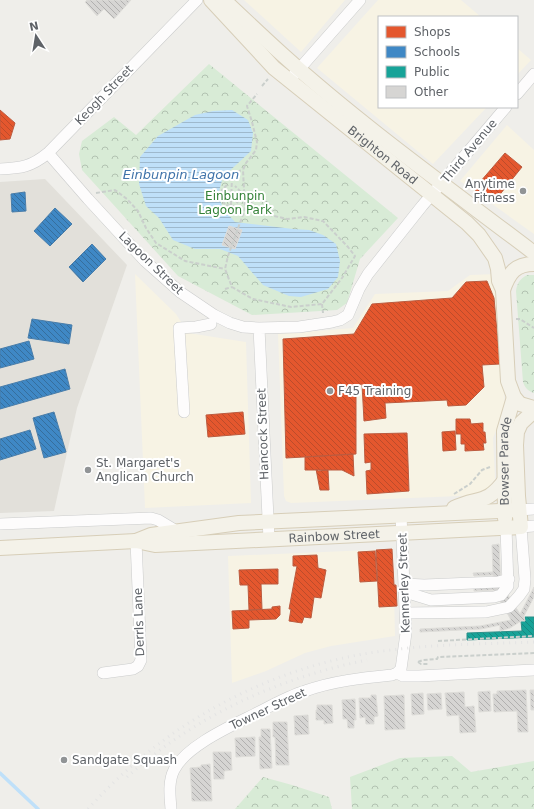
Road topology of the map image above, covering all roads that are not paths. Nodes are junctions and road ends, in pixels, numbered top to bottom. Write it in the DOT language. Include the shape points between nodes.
graph roads {
  1 [pos="197,0"];
  2 [pos="211,0"];
  3 [pos="224,0"];
  4 [pos="360,0"];
  5 [pos="299,69"];
  6 [pos="534,74"];
  7 [pos="289,81"];
  8 [pos="518,93"];
  9 [pos="505,108"];
  10 [pos="48,153"];
  11 [pos="0,169"];
  12 [pos="442,183"];
  13 [pos="432,195"];
  14 [pos="534,253"];
  15 [pos="534,264"];
  16 [pos="503,290"];
  17 [pos="211,324"];
  18 [pos="259,328"];
  19 [pos="514,397"];
  20 [pos="534,408"];
  21 [pos="184,412"];
  22 [pos="534,412"];
  23 [pos="505,480"];
  24 [pos="534,509"];
  25 [pos="505,510"];
  26 [pos="519,510"];
  27 [pos="441,514"];
  28 [pos="401,515"];
  29 [pos="267,521"];
  30 [pos="0,524"];
  31 [pos="528,526"];
  32 [pos="506,527"];
  33 [pos="178,532"];
  34 [pos="402,532"];
  35 [pos="269,539"];
  36 [pos="136,542"];
  37 [pos="0,548"];
  38 [pos="405,588"];
  39 [pos="406,613"];
  40 [pos="534,670"];
  41 [pos="103,673"];
  42 [pos="397,673"];
  43 [pos="171,809"];
  1 -- 10 [label="street, Keogh Street"];
  2 -- 7 [label="main road, Brighton Road" via="246,40"];
  3 -- 5 [label="main road, Brighton Road"];
  4 -- 5 [label="street"];
  5 -- 7 [label="street"];
  5 -- 12 [label="main road, Brighton Road"];
  6 -- 8 [label="street"];
  7 -- 13 [label="main road, Brighton Road"];
  9 -- 12 [label="street, Third Avenue"];
  10 -- 11 [label="street, Keogh Street" via="30,165"];
  10 -- 18 [label="street, Lagoon Street" via="170,285 214,315 243,327"];
  12 -- 13 [label="street, Third Avenue"];
  12 -- 14 [label="main road, Brighton Road"];
  13 -- 16 [label="main road, Brighton Road" via="479,235 495,258"];
  13 -- 18 [label="street, Lagoon Street" via="368,274 348,315 324,324"];
  15 -- 16 [label="main road" via="516,268 509,275"];
  16 -- 19 [label="main road" via="508,381"];
  17 -- 21 [label="street" via="179,328"];
  18 -- 29 [label="street, Hancock Street"];
  19 -- 20 [label="main road, Bowser Parade" via="520,404"];
  19 -- 23 [label="main road, Bowser Parade" via="504,431"];
  22 -- 26 [label="main road, Bowser Parade" via="521,423 517,432"];
  23 -- 25 [label="main road, Bowser Parade"];
  23 -- 27 [label="main road" via="491,496 460,505"];
  24 -- 26 [label="street, Rainbow Street"];
  25 -- 26 [label="main road, Rainbow Street"];
  25 -- 27 [label="main road, Rainbow Street"];
  25 -- 32 [label="main road, Bowser Parade"];
  26 -- 31 [label="main road, Bowser Parade"];
  27 -- 28 [label="main road, Rainbow Street"];
  28 -- 29 [label="main road, Rainbow Street"];
  28 -- 34 [label="street, Kennerley Street"];
  29 -- 33 [label="main road, Rainbow Street"];
  29 -- 35 [label="street, Hancock Street"];
  30 -- 33 [label="street" via="151,518"];
  31 -- 32 [label="main road, Rainbow Street"];
  31 -- 39 [label="street" via="524,589 510,607 486,612"];
  32 -- 34 [label="main road, Rainbow Street"];
  32 -- 38 [label="street" via="508,586 501,595 431,600"];
  33 -- 36 [label="main road, Rainbow Street" via="151,535"];
  34 -- 35 [label="main road, Rainbow Street"];
  34 -- 38 [label="street, Kennerley Street"];
  35 -- 36 [label="main road, Rainbow Street" via="155,545"];
  36 -- 37 [label="main road, Rainbow Street"];
  36 -- 41 [label="street, Derrls Lane" via="141,660 138,666 133,668"];
  38 -- 39 [label="street, Kennerley Street"];
  39 -- 42 [label="street, Kennerley Street" via="406,642 401,668"];
  40 -- 42 [label="street, Towner Street" via="418,676 403,676"];
  42 -- 43 [label="street, Towner Street" via="354,679 304,691 212,736 178,763 170,780"];
}
